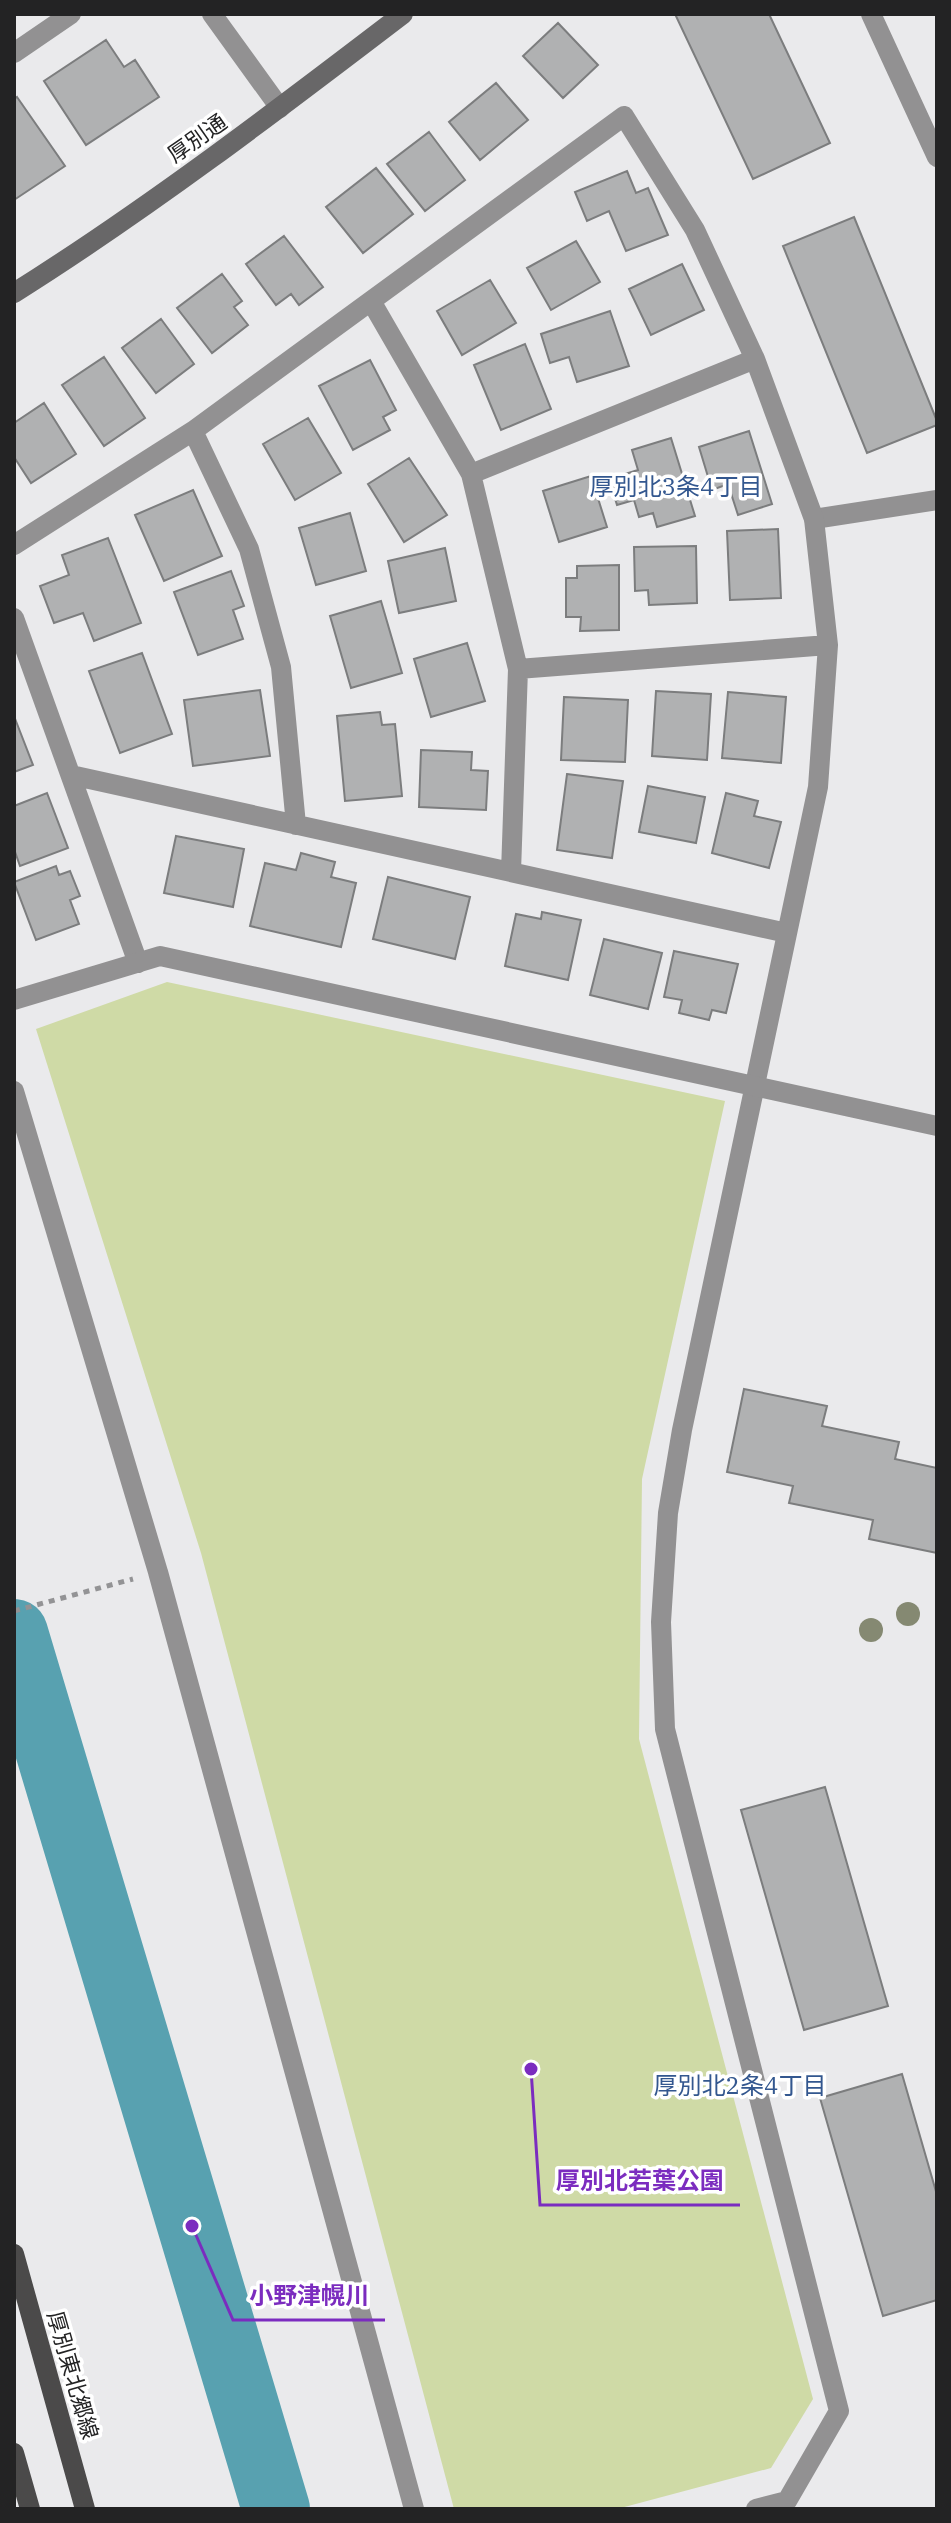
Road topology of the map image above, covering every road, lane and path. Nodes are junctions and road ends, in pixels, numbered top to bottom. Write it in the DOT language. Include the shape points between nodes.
graph roads {
  1 [pos="71,14"];
  2 [pos="212,14"];
  3 [pos="403,14"];
  4 [pos="871,14"];
  5 [pos="14,53"];
  6 [pos="280,108"];
  7 [pos="937,157"];
  8 [pos="14,293"];
  9 [pos="371,301"];
  10 [pos="755,359"];
  11 [pos="193,431"];
  12 [pos="471,474"];
  13 [pos="937,500"];
  14 [pos="814,519"];
  15 [pos="14,545"];
  16 [pos="14,618"];
  17 [pos="828,645"];
  18 [pos="518,669"];
  19 [pos="71,775"];
  20 [pos="296,825"];
  21 [pos="511,872"];
  22 [pos="787,933"];
  23 [pos="138,963"];
  24 [pos="14,1000"];
  25 [pos="755,1086"];
  26 [pos="14,1091"];
  27 [pos="937,1126"];
  28 [pos="122,1582"];
  29 [pos="14,1611"];
  30 [pos="14,2254"];
  31 [pos="14,2453"];
  32 [pos="30,2509"];
  33 [pos="85,2509"];
  34 [pos="414,2509"];
  35 [pos="756,2509"];
  1 -- 5 [label="street"];
  2 -- 6 [label="street"];
  3 -- 6 [label="main road, 厚別通"];
  4 -- 7 [label="street"];
  6 -- 8 [label="main road, 厚別通"];
  9 -- 10 [label="street" via="624,116 695,230"];
  9 -- 11 [label="street"];
  9 -- 12 [label="street"];
  10 -- 12 [label="street"];
  10 -- 14 [label="street"];
  11 -- 15 [label="street"];
  11 -- 20 [label="street" via="249,549 281,667"];
  12 -- 18 [label="street"];
  13 -- 14 [label="street"];
  14 -- 17 [label="street"];
  16 -- 19 [label="street"];
  17 -- 18 [label="street"];
  17 -- 22 [label="street" via="818,787"];
  18 -- 21 [label="street"];
  19 -- 20 [label="street"];
  19 -- 23 [label="street"];
  20 -- 21 [label="street"];
  21 -- 22 [label="street"];
  22 -- 25 [label="street"];
  23 -- 24 [label="street"];
  23 -- 25 [label="street" via="160,956"];
  25 -- 27 [label="street"];
  25 -- 35 [label="street" via="682,1430 668,1513 661,1622 665,1729 839,2411 787,2501"];
  26 -- 34 [label="street" via="158,1572"];
  28 -- 29 [label="path"];
  30 -- 33 [label="main road, 厚別東北郷線"];
  31 -- 32 [label="main road"];
}
